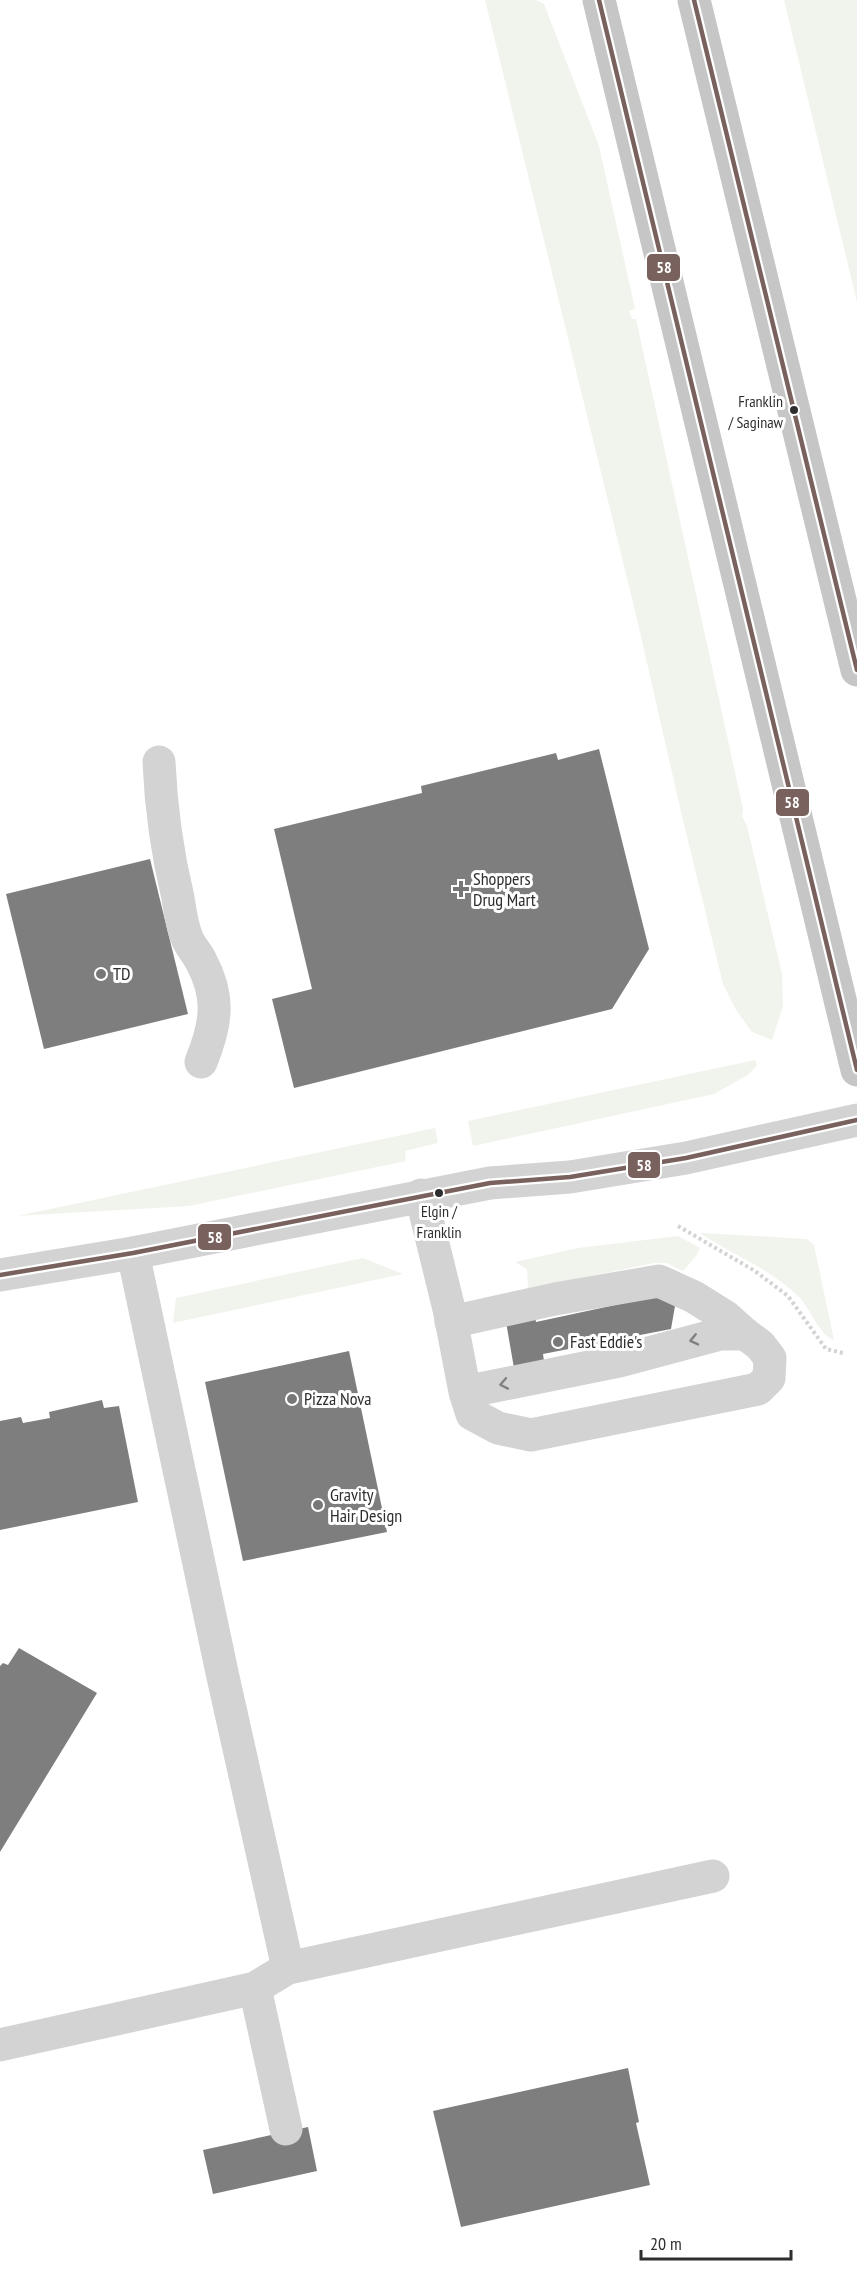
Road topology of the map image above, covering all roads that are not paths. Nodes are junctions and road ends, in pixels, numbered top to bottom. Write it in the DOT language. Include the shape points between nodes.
graph roads {
  1 [pos="599,0"];
  2 [pos="694,0"];
  3 [pos="857,670"];
  4 [pos="159,762"];
  5 [pos="201,1062"];
  6 [pos="857,1070"];
  7 [pos="857,1120"];
  8 [pos="421,1195"];
  9 [pos="133,1253"];
  10 [pos="0,1275"];
  11 [pos="451,1322"];
  12 [pos="744,1334"];
  13 [pos="465,1392"];
  14 [pos="713,1876"];
  15 [pos="288,1968"];
  16 [pos="255,1988"];
  17 [pos="0,2045"];
  18 [pos="286,2129"];
  1 -- 6 [label="main road"];
  2 -- 3 [label="main road"];
  4 -- 5 [label="street" via="167,849 187,939 212,986 215,1014"];
  7 -- 8 [label="street" via="686,1158"];
  8 -- 9 [label="street"];
  8 -- 11 [label="street"];
  9 -- 10 [label="street"];
  9 -- 15 [label="street"];
  11 -- 12 [label="street" via="659,1281 694,1297"];
  11 -- 13 [label="street"];
  12 -- 13 [label="street, one-way" via="720,1334 619,1361"];
  12 -- 13 [label="street" via="770,1358 769,1378 759,1389 531,1435 498,1428 472,1414"];
  14 -- 15 [label="street"];
  15 -- 16 [label="street"];
  16 -- 17 [label="street"];
  16 -- 18 [label="street"];
}
